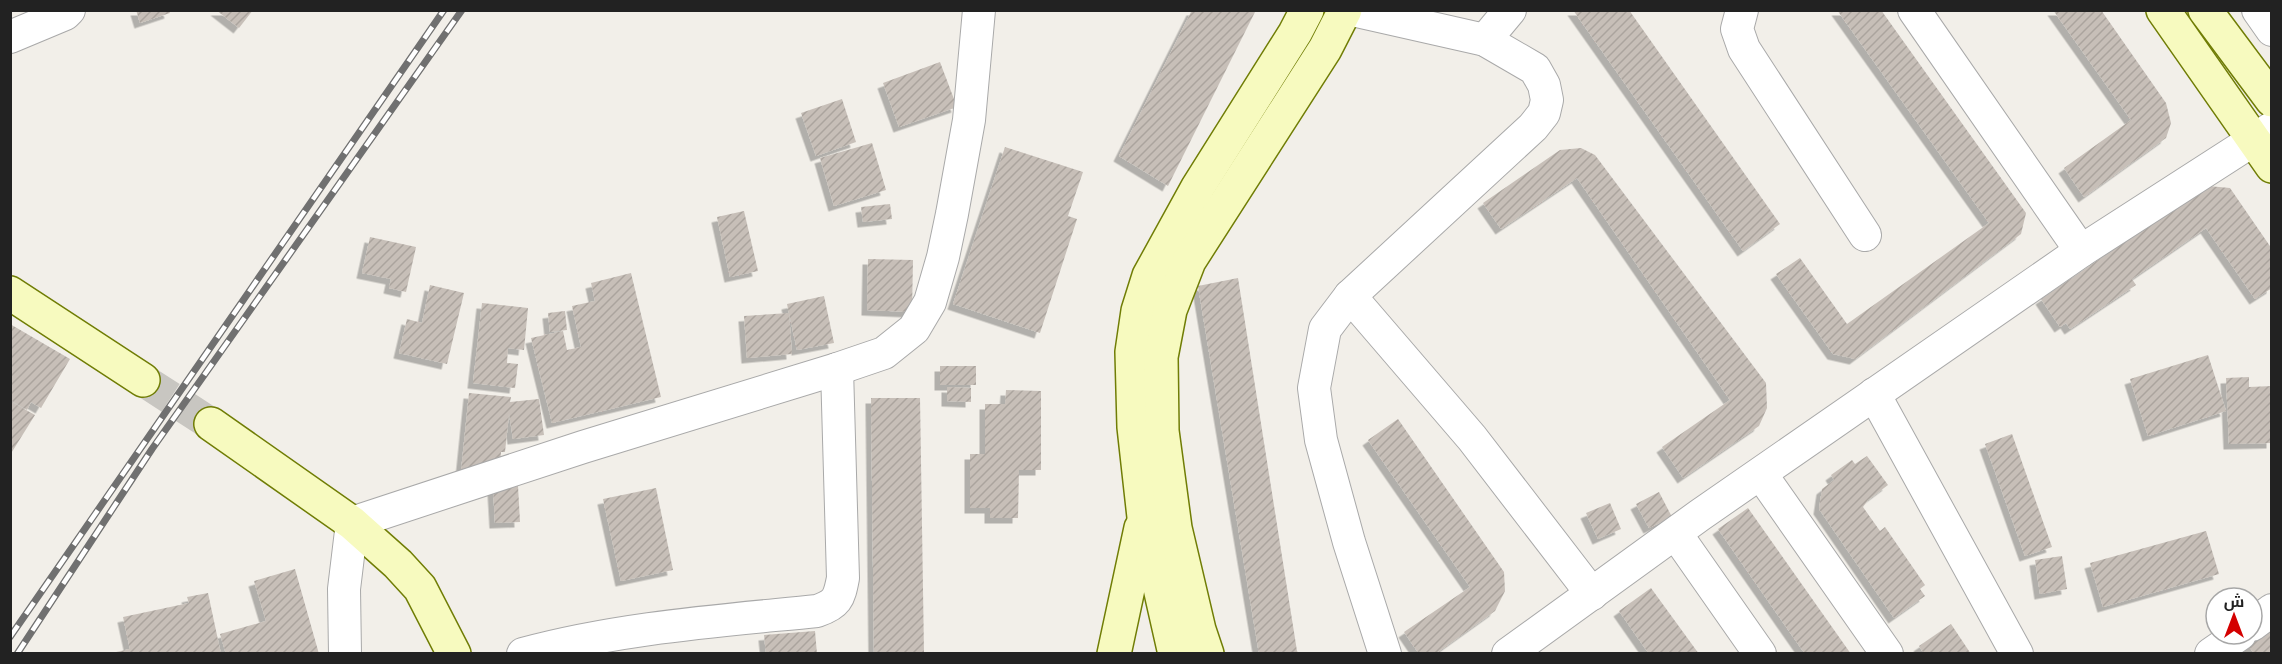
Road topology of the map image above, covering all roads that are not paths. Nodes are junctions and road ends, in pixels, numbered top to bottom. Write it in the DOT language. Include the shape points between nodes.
graph roads {
  1 [pos="69,10"];
  2 [pos="979,10"];
  3 [pos="1307,10"];
  4 [pos="1345,10"];
  5 [pos="1352,10"];
  6 [pos="1510,10"];
  7 [pos="1742,10"];
  8 [pos="1914,10"];
  9 [pos="2163,10"];
  10 [pos="2205,10"];
  11 [pos="2258,10"];
  12 [pos="2271,30"];
  13 [pos="10,37"];
  14 [pos="1485,40"];
  15 [pos="2271,100"];
  16 [pos="2265,144"];
  17 [pos="1865,235"];
  18 [pos="2080,251"];
  19 [pos="10,293"];
  20 [pos="1350,296"];
  21 [pos="837,369"];
  22 [pos="143,380"];
  23 [pos="1874,394"];
  24 [pos="211,424"];
  25 [pos="1761,474"];
  26 [pos="1144,517"];
  27 [pos="352,523"];
  28 [pos="1676,534"];
  29 [pos="1592,594"];
  30 [pos="1194,652"];
  31 [pos="345,654"];
  32 [pos="454,654"];
  33 [pos="523,654"];
  34 [pos="1114,654"];
  35 [pos="1385,654"];
  36 [pos="1508,654"];
  37 [pos="1760,654"];
  38 [pos="1887,654"];
  39 [pos="2017,654"];
  1 -- 13 [label="street"];
  2 -- 21 [label="street" via="969,120 945,247 930,302 914,329 884,353"];
  3 -- 26 [label="main road" via="1198,187 1149,276 1138,311 1132,352 1134,427"];
  4 -- 30 [label="main road" via="1325,49 1189,261 1170,310 1161,357 1162,431"];
  5 -- 14 [label="street"];
  6 -- 14 [label="street"];
  7 -- 17 [label="street" via="1737,29 1744,49"];
  8 -- 18 [label="street"];
  9 -- 16 [label="main road"];
  10 -- 15 [label="main road"];
  11 -- 12 [label="street"];
  14 -- 20 [label="street" via="1535,69 1547,100 1544,113"];
  16 -- 18 [label="street"];
  18 -- 23 [label="street"];
  19 -- 22 [label="main road"];
  20 -- 29 [label="street" via="1472,438"];
  20 -- 35 [label="street" via="1325,329 1314,388 1320,440"];
  21 -- 27 [label="street"];
  21 -- 33 [label="street" via="843,578 832,606 817,611 638,629"];
  23 -- 25 [label="street"];
  23 -- 39 [label="street"];
  24 -- 27 [label="main road"];
  25 -- 28 [label="street"];
  25 -- 38 [label="street"];
  26 -- 30 [label="main road"];
  26 -- 34 [label="main road"];
  27 -- 31 [label="street" via="344,589"];
  27 -- 32 [label="main road" via="420,588"];
  28 -- 29 [label="street"];
  28 -- 37 [label="street"];
  29 -- 36 [label="street"];
}
